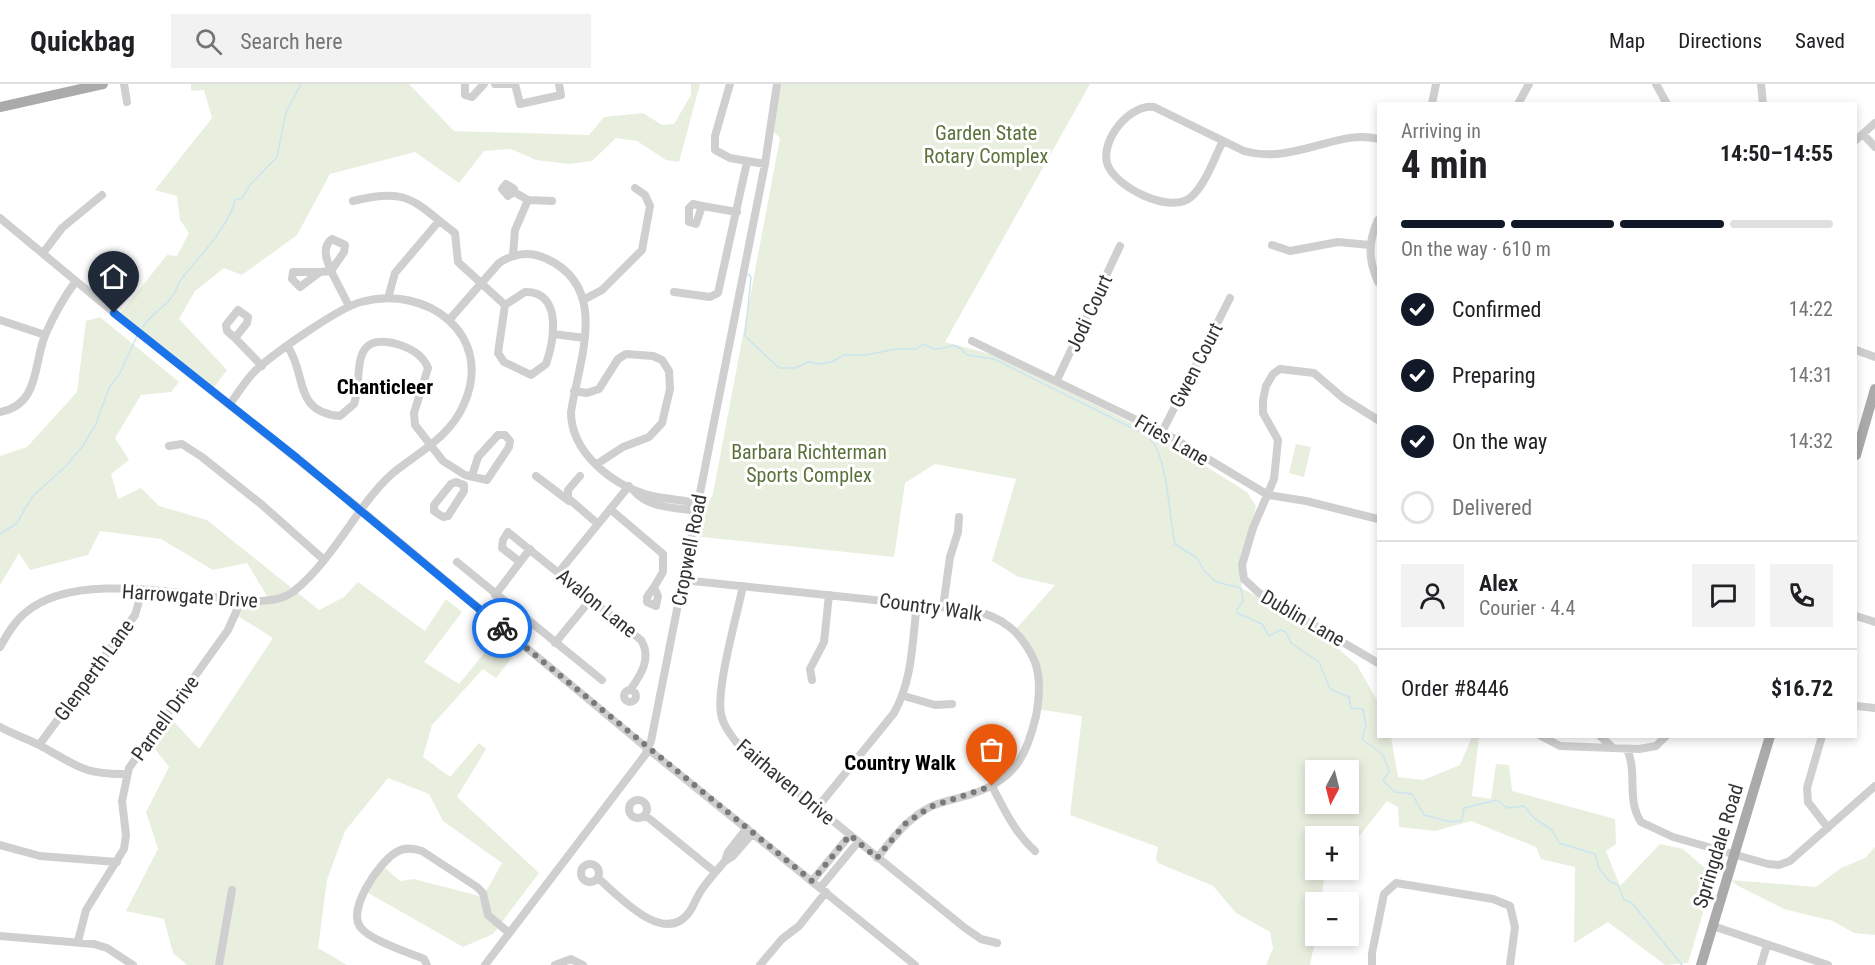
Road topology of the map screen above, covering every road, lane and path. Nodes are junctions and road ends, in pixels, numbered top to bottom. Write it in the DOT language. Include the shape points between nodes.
graph roads {
  1 [pos="103,84"];
  2 [pos="124,84"];
  3 [pos="465,84"];
  4 [pos="484,84"];
  5 [pos="495,84"];
  6 [pos="514,84"];
  7 [pos="559,84"];
  8 [pos="730,84"];
  9 [pos="777,84"];
  10 [pos="1436,84"];
  11 [pos="1529,84"];
  12 [pos="1656,84"];
  13 [pos="1761,84"];
  14 [pos="127,102"];
  15 [pos="1432,102"];
  16 [pos="1519,102"];
  17 [pos="1666,102"];
  18 [pos="1763,102"];
  19 [pos="0,107"];
  20 [pos="1875,123"];
  21 [pos="1863,134"];
  22 [pos="1377,139"];
  23 [pos="1857,139"];
  24 [pos="1223,141"];
  25 [pos="1875,147"];
  26 [pos="747,162"];
  27 [pos="765,164"];
  28 [pos="635,188"];
  29 [pos="514,192"];
  30 [pos="102,195"];
  31 [pos="528,200"];
  32 [pos="353,201"];
  33 [pos="552,201"];
  34 [pos="702,206"];
  35 [pos="737,212"];
  36 [pos="0,218"];
  37 [pos="439,221"];
  38 [pos="1377,223"];
  39 [pos="1272,245"];
  40 [pos="1370,245"];
  41 [pos="1120,246"];
  42 [pos="43,253"];
  43 [pos="513,255"];
  44 [pos="320,272"];
  45 [pos="1377,280"];
  46 [pos="76,281"];
  47 [pos="481,283"];
  48 [pos="675,292"];
  49 [pos="388,298"];
  50 [pos="1230,298"];
  51 [pos="585,299"];
  52 [pos="505,305"];
  53 [pos="350,306"];
  54 [pos="450,319"];
  55 [pos="0,320"];
  56 [pos="553,333"];
  57 [pos="45,335"];
  58 [pos="235,338"];
  59 [pos="585,338"];
  60 [pos="972,341"];
  61 [pos="288,347"];
  62 [pos="1857,350"];
  63 [pos="1875,357"];
  64 [pos="262,366"];
  65 [pos="1056,380"];
  66 [pos="1875,389"];
  67 [pos="574,391"];
  68 [pos="230,404"];
  69 [pos="0,412"];
  70 [pos="1377,419"];
  71 [pos="1162,432"];
  72 [pos="169,446"];
  73 [pos="430,447"];
  74 [pos="1857,452"];
  75 [pos="597,464"];
  76 [pos="458,471"];
  77 [pos="472,476"];
  78 [pos="536,476"];
  79 [pos="580,476"];
  80 [pos="456,482"];
  81 [pos="630,488"];
  82 [pos="1268,495"];
  83 [pos="571,502"];
  84 [pos="697,507"];
  85 [pos="610,509"];
  86 [pos="361,510"];
  87 [pos="959,517"];
  88 [pos="1377,519"];
  89 [pos="598,524"];
  90 [pos="530,549"];
  91 [pos="322,559"];
  92 [pos="457,562"];
  93 [pos="520,562"];
  94 [pos="559,572"];
  95 [pos="683,580"];
  96 [pos="743,586"];
  97 [pos="654,588"];
  98 [pos="142,591"];
  99 [pos="495,595"];
  100 [pos="829,595"];
  101 [pos="592,598"];
  102 [pos="241,601"];
  103 [pos="917,604"];
  104 [pos="943,607"];
  105 [pos="1857,616"];
  106 [pos="1875,622"];
  107 [pos="555,643"];
  108 [pos="0,646"];
  109 [pos="1377,662"];
  110 [pos="602,680"];
  111 [pos="812,680"];
  112 [pos="630,690"];
  113 [pos="904,696"];
  114 [pos="952,704"];
  115 [pos="1857,706"];
  116 [pos="1875,708"];
  117 [pos="0,727"];
  118 [pos="1544,738"];
  119 [pos="1602,738"];
  120 [pos="1664,738"];
  121 [pos="1769,738"];
  122 [pos="1821,738"];
  123 [pos="39,745"];
  124 [pos="1611,746"];
  125 [pos="648,748"];
  126 [pos="1627,749"];
  127 [pos="126,774"];
  128 [pos="992,786"];
  129 [pos="1875,786"];
  130 [pos="817,808"];
  131 [pos="645,815"];
  132 [pos="1828,828"];
  133 [pos="750,830"];
  134 [pos="850,835"];
  135 [pos="858,842"];
  136 [pos="0,845"];
  137 [pos="1035,851"];
  138 [pos="1734,855"];
  139 [pos="877,858"];
  140 [pos="117,862"];
  141 [pos="715,872"];
  142 [pos="598,878"];
  143 [pos="812,881"];
  144 [pos="232,890"];
  145 [pos="823,890"];
  146 [pos="1713,926"];
  147 [pos="509,933"];
  148 [pos="0,936"];
  149 [pos="78,941"];
  150 [pos="997,943"];
  151 [pos="1767,945"];
  152 [pos="133,965"];
  153 [pos="219,965"];
  154 [pos="428,965"];
  155 [pos="486,965"];
  156 [pos="555,965"];
  157 [pos="583,965"];
  158 [pos="760,965"];
  159 [pos="915,965"];
  160 [pos="1372,965"];
  161 [pos="1510,965"];
  162 [pos="1701,965"];
  163 [pos="1761,965"];
  164 [pos="1827,965"];
  1 -- 19 [label="main road"];
  2 -- 14 [label="street"];
  3 -- 4 [label="street" via="465,95 472,97"];
  5 -- 6 [label="street"];
  6 -- 7 [label="street" via="520,104 561,95"];
  8 -- 26 [label="street" via="715,136 715,150"];
  9 -- 27 [label="street, Cropwell Road"];
  10 -- 15 [label="street"];
  11 -- 16 [label="street"];
  12 -- 17 [label="street"];
  13 -- 18 [label="street"];
  20 -- 21 [label="street"];
  21 -- 23 [label="street"];
  21 -- 25 [label="street"];
  22 -- 24 [label="street" via="1364,136 1279,156 1249,152"];
  24 -- 24 [label="street" via="1154,107 1141,108 1122,120 1108,148 1107,162 1118,181 1127,187 1163,202 1178,203 1192,196"];
  26 -- 27 [label="street"];
  26 -- 35 [label="street"];
  27 -- 84 [label="street, Cropwell Road"];
  28 -- 51 [label="street" via="645,195 650,206 642,250 602,290"];
  29 -- 31 [label="street"];
  30 -- 42 [label="street" via="62,228"];
  31 -- 33 [label="street"];
  31 -- 43 [label="street" via="515,230"];
  32 -- 37 [label="street" via="382,194 406,197"];
  34 -- 35 [label="street"];
  35 -- 48 [label="street" via="718,293 710,297"];
  36 -- 42 [label="street"];
  37 -- 47 [label="street" via="455,233 461,266"];
  37 -- 49 [label="street" via="395,273"];
  38 -- 40 [label="street"];
  39 -- 40 [label="street" via="1290,251 1338,242"];
  40 -- 45 [label="street" via="1371,266"];
  41 -- 65 [label="street, Jodi Court"];
  42 -- 46 [label="street"];
  43 -- 47 [label="street" via="499,263"];
  43 -- 51 [label="street" via="536,255 558,265"];
  44 -- 53 [label="street" via="331,271"];
  46 -- 57 [label="street"];
  46 -- 68 [label="street"];
  47 -- 52 [label="street"];
  47 -- 54 [label="street"];
  49 -- 53 [label="street"];
  49 -- 54 [label="street" via="420,304"];
  50 -- 71 [label="street, Gwen Court"];
  51 -- 59 [label="street"];
  52 -- 56 [label="street" via="525,292 540,294 553,314"];
  52 -- 56 [label="street" via="497,348 504,362 528,374 540,370 548,357"];
  53 -- 61 [label="street"];
  54 -- 73 [label="street, Harrowgate Drive" via="464,336 469,350 470,385 463,407"];
  55 -- 57 [label="street"];
  56 -- 59 [label="street"];
  57 -- 69 [label="street" via="31,388 20,403"];
  58 -- 64 [label="street"];
  59 -- 67 [label="street"];
  60 -- 65 [label="street, Fries Lane"];
  61 -- 64 [label="street"];
  61 -- 73 [label="street" via="297,362 306,398 324,413 340,416 354,404 360,358 367,347 392,343 420,355 428,368 414,413 415,425"];
  62 -- 63 [label="street"];
  64 -- 68 [label="street"];
  65 -- 71 [label="street, Fries Lane"];
  66 -- 74 [label="main road"];
  67 -- 75 [label="street" via="573,432 582,451"];
  67 -- 75 [label="street" via="588,393 600,389 618,359 626,354 653,356 662,360 669,371 670,389 662,423 649,436"];
  68 -- 86 [label="street"];
  70 -- 82 [label="street" via="1314,373 1280,369 1266,386 1263,400 1263,413 1278,440 1274,479"];
  71 -- 82 [label="street, Fries Lane"];
  72 -- 91 [label="street" via="182,444 202,457"];
  73 -- 76 [label="street"];
  73 -- 86 [label="street, Harrowgate Drive" via="394,473"];
  75 -- 81 [label="street"];
  76 -- 77 [label="street"];
  76 -- 80 [label="street"];
  77 -- 77 [label="street" via="478,457 498,435 505,435 510,445 487,480"];
  78 -- 83 [label="street"];
  79 -- 83 [label="street" via="568,490"];
  80 -- 80 [label="street" via="464,485 464,491 448,516 443,517 434,511 434,505"];
  81 -- 84 [label="street"];
  81 -- 85 [label="street"];
  82 -- 88 [label="street, Fries Lane"];
  82 -- 109 [label="street, Dublin Lane" via="1244,555 1244,579 1259,593"];
  83 -- 89 [label="street"];
  84 -- 95 [label="street, Cropwell Road"];
  85 -- 89 [label="street"];
  85 -- 97 [label="street" via="663,554 663,572"];
  86 -- 91 [label="street, Harrowgate Drive"];
  86 -- 125 [label="street"];
  87 -- 104 [label="street"];
  89 -- 94 [label="street"];
  90 -- 93 [label="street"];
  90 -- 93 [label="street, Avalon Lane" via="508,532 502,548"];
  90 -- 94 [label="street, Avalon Lane"];
  91 -- 102 [label="street, Harrowgate Drive" via="294,591 271,601"];
  92 -- 99 [label="street"];
  93 -- 99 [label="street"];
  94 -- 101 [label="street, Avalon Lane"];
  95 -- 96 [label="street, Country Walk"];
  95 -- 125 [label="street, Cropwell Road"];
  96 -- 100 [label="street, Country Walk"];
  96 -- 130 [label="street, Fairhaven Drive" via="721,693 723,723 737,743"];
  98 -- 102 [label="street, Harrowgate Drive"];
  98 -- 108 [label="street, Harrowgate Drive" via="89,589 58,596 25,613"];
  98 -- 123 [label="street, Glenperth Lane" via="135,615"];
  99 -- 107 [label="street"];
  100 -- 103 [label="street, Country Walk"];
  100 -- 111 [label="street" via="824,642 810,669"];
  101 -- 107 [label="street"];
  101 -- 112 [label="street, Avalon Lane" via="645,647 643,671"];
  102 -- 127 [label="street, Parnell Drive" via="228,630"];
  103 -- 104 [label="street, Country Walk"];
  103 -- 113 [label="street"];
  104 -- 128 [label="street, Country Walk" via="983,612 1004,622 1026,644 1039,674 1037,709 1027,750 1017,766"];
  105 -- 106 [label="street"];
  107 -- 110 [label="street"];
  113 -- 114 [label="street" via="935,705"];
  113 -- 130 [label="street"];
  115 -- 116 [label="street"];
  117 -- 123 [label="street"];
  118 -- 124 [label="street" via="1560,747"];
  119 -- 124 [label="street"];
  120 -- 126 [label="street" via="1651,748"];
  121 -- 138 [label="main road, Springdale Road"];
  122 -- 132 [label="street" via="1807,788 1808,802"];
  123 -- 127 [label="street" via="75,767 100,775"];
  124 -- 126 [label="street"];
  125 -- 133 [label="street"];
  125 -- 147 [label="street, Cropwell Road"];
  126 -- 138 [label="street" via="1632,765 1632,802 1641,822 1658,832"];
  127 -- 140 [label="street, Parnell Drive" via="122,801 126,843"];
  128 -- 137 [label="street" via="1010,821"];
  128 -- 139 [label="street, Country Walk" via="930,807 905,824"];
  129 -- 132 [label="street"];
  130 -- 134 [label="street, Fairhaven Drive"];
  131 -- 141 [label="street"];
  132 -- 138 [label="street" via="1790,861 1779,865"];
  133 -- 141 [label="street"];
  133 -- 143 [label="street"];
  134 -- 135 [label="street"];
  134 -- 143 [label="street"];
  135 -- 139 [label="street"];
  135 -- 145 [label="street"];
  136 -- 140 [label="street" via="40,856"];
  138 -- 146 [label="main road, Springdale Road"];
  139 -- 150 [label="street" via="965,928 981,939"];
  140 -- 149 [label="street, Parnell Drive" via="86,910"];
  141 -- 142 [label="street" via="689,912 677,922 666,924 648,919"];
  143 -- 145 [label="street"];
  144 -- 153 [label="street"];
  145 -- 158 [label="street" via="799,926"];
  145 -- 159 [label="street"];
  146 -- 151 [label="street"];
  146 -- 162 [label="main road, Springdale Road"];
  147 -- 154 [label="street" via="488,915 483,893 477,887 422,851 398,850 359,901 357,921 371,935 424,959"];
  147 -- 155 [label="street, Cropwell Road"];
  148 -- 149 [label="street"];
  149 -- 152 [label="street" via="107,948"];
  151 -- 163 [label="street"];
  151 -- 164 [label="street"];
  156 -- 157 [label="street" via="571,959"];
  160 -- 161 [label="street" via="1384,894 1396,883 1493,899 1510,906 1515,923"];
}
